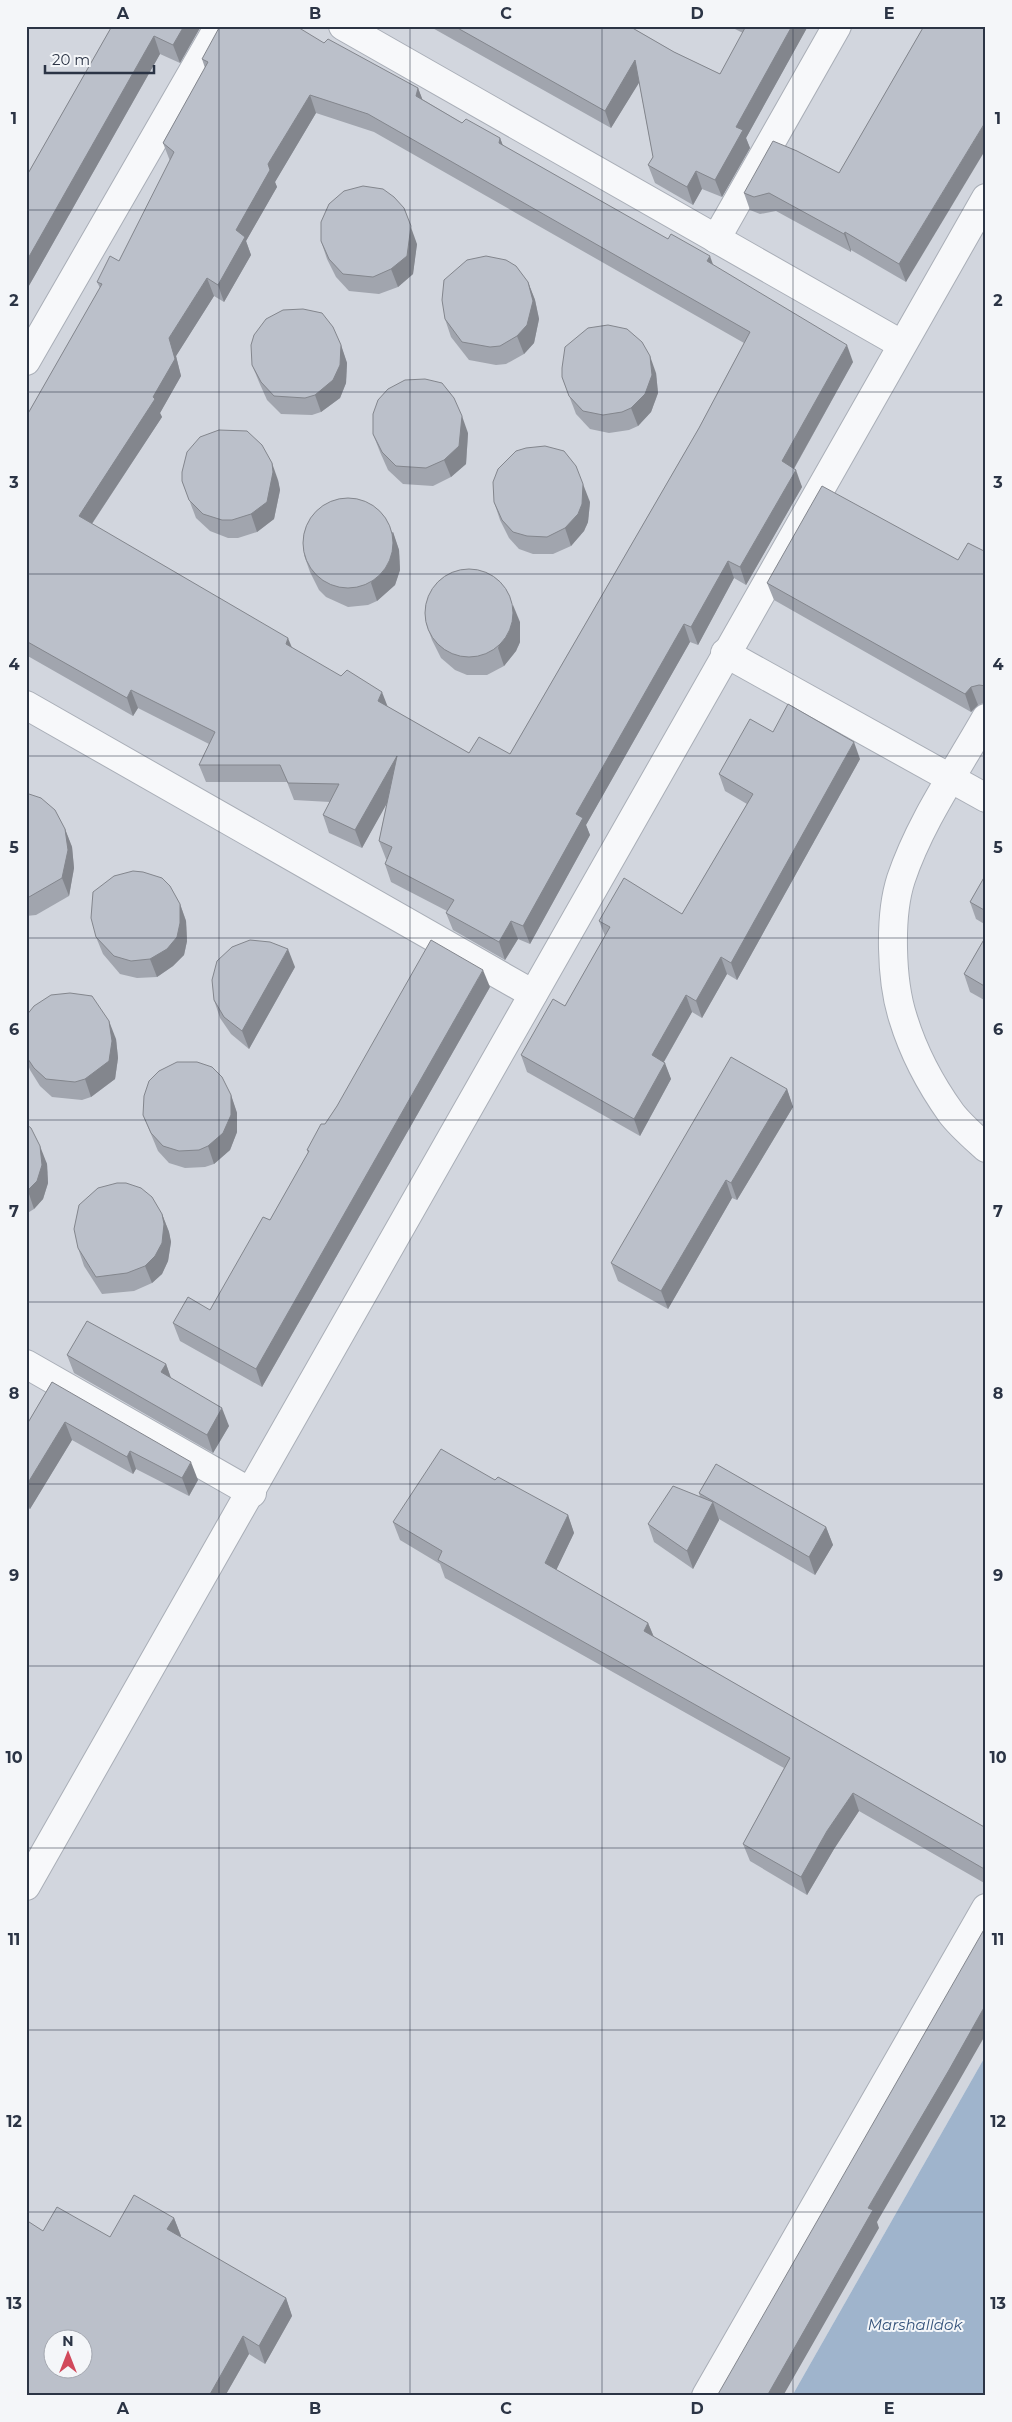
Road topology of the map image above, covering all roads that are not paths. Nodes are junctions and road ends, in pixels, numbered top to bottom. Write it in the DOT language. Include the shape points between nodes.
graph roads {
  1 [pos="219,26"];
  2 [pos="343,26"];
  3 [pos="837,26"];
  4 [pos="986,198"];
  5 [pos="716,239"];
  6 [pos="901,344"];
  7 [pos="26,361"];
  8 [pos="725,653"];
  9 [pos="26,704"];
  10 [pos="986,718"];
  11 [pos="952,779"];
  12 [pos="986,798"];
  13 [pos="533,994"];
  14 [pos="986,1148"];
  15 [pos="26,1364"];
  16 [pos="252,1493"];
  17 [pos="26,1886"];
  18 [pos="986,1908"];
  19 [pos="706,2396"];
  1 -- 7 [label="lane"];
  2 -- 5 [label="lane"];
  3 -- 5 [label="lane"];
  4 -- 6 [label="lane"];
  5 -- 6 [label="lane"];
  6 -- 8 [label="lane"];
  8 -- 11 [label="lane"];
  8 -- 13 [label="lane"];
  9 -- 13 [label="lane"];
  10 -- 11 [label="lane"];
  11 -- 12 [label="lane"];
  11 -- 14 [label="lane" via="919,835 900,881 892,931 896,978 902,1018 924,1068 952,1114"];
  13 -- 16 [label="lane"];
  15 -- 16 [label="lane"];
  16 -- 17 [label="lane"];
  18 -- 19 [label="lane"];
}
